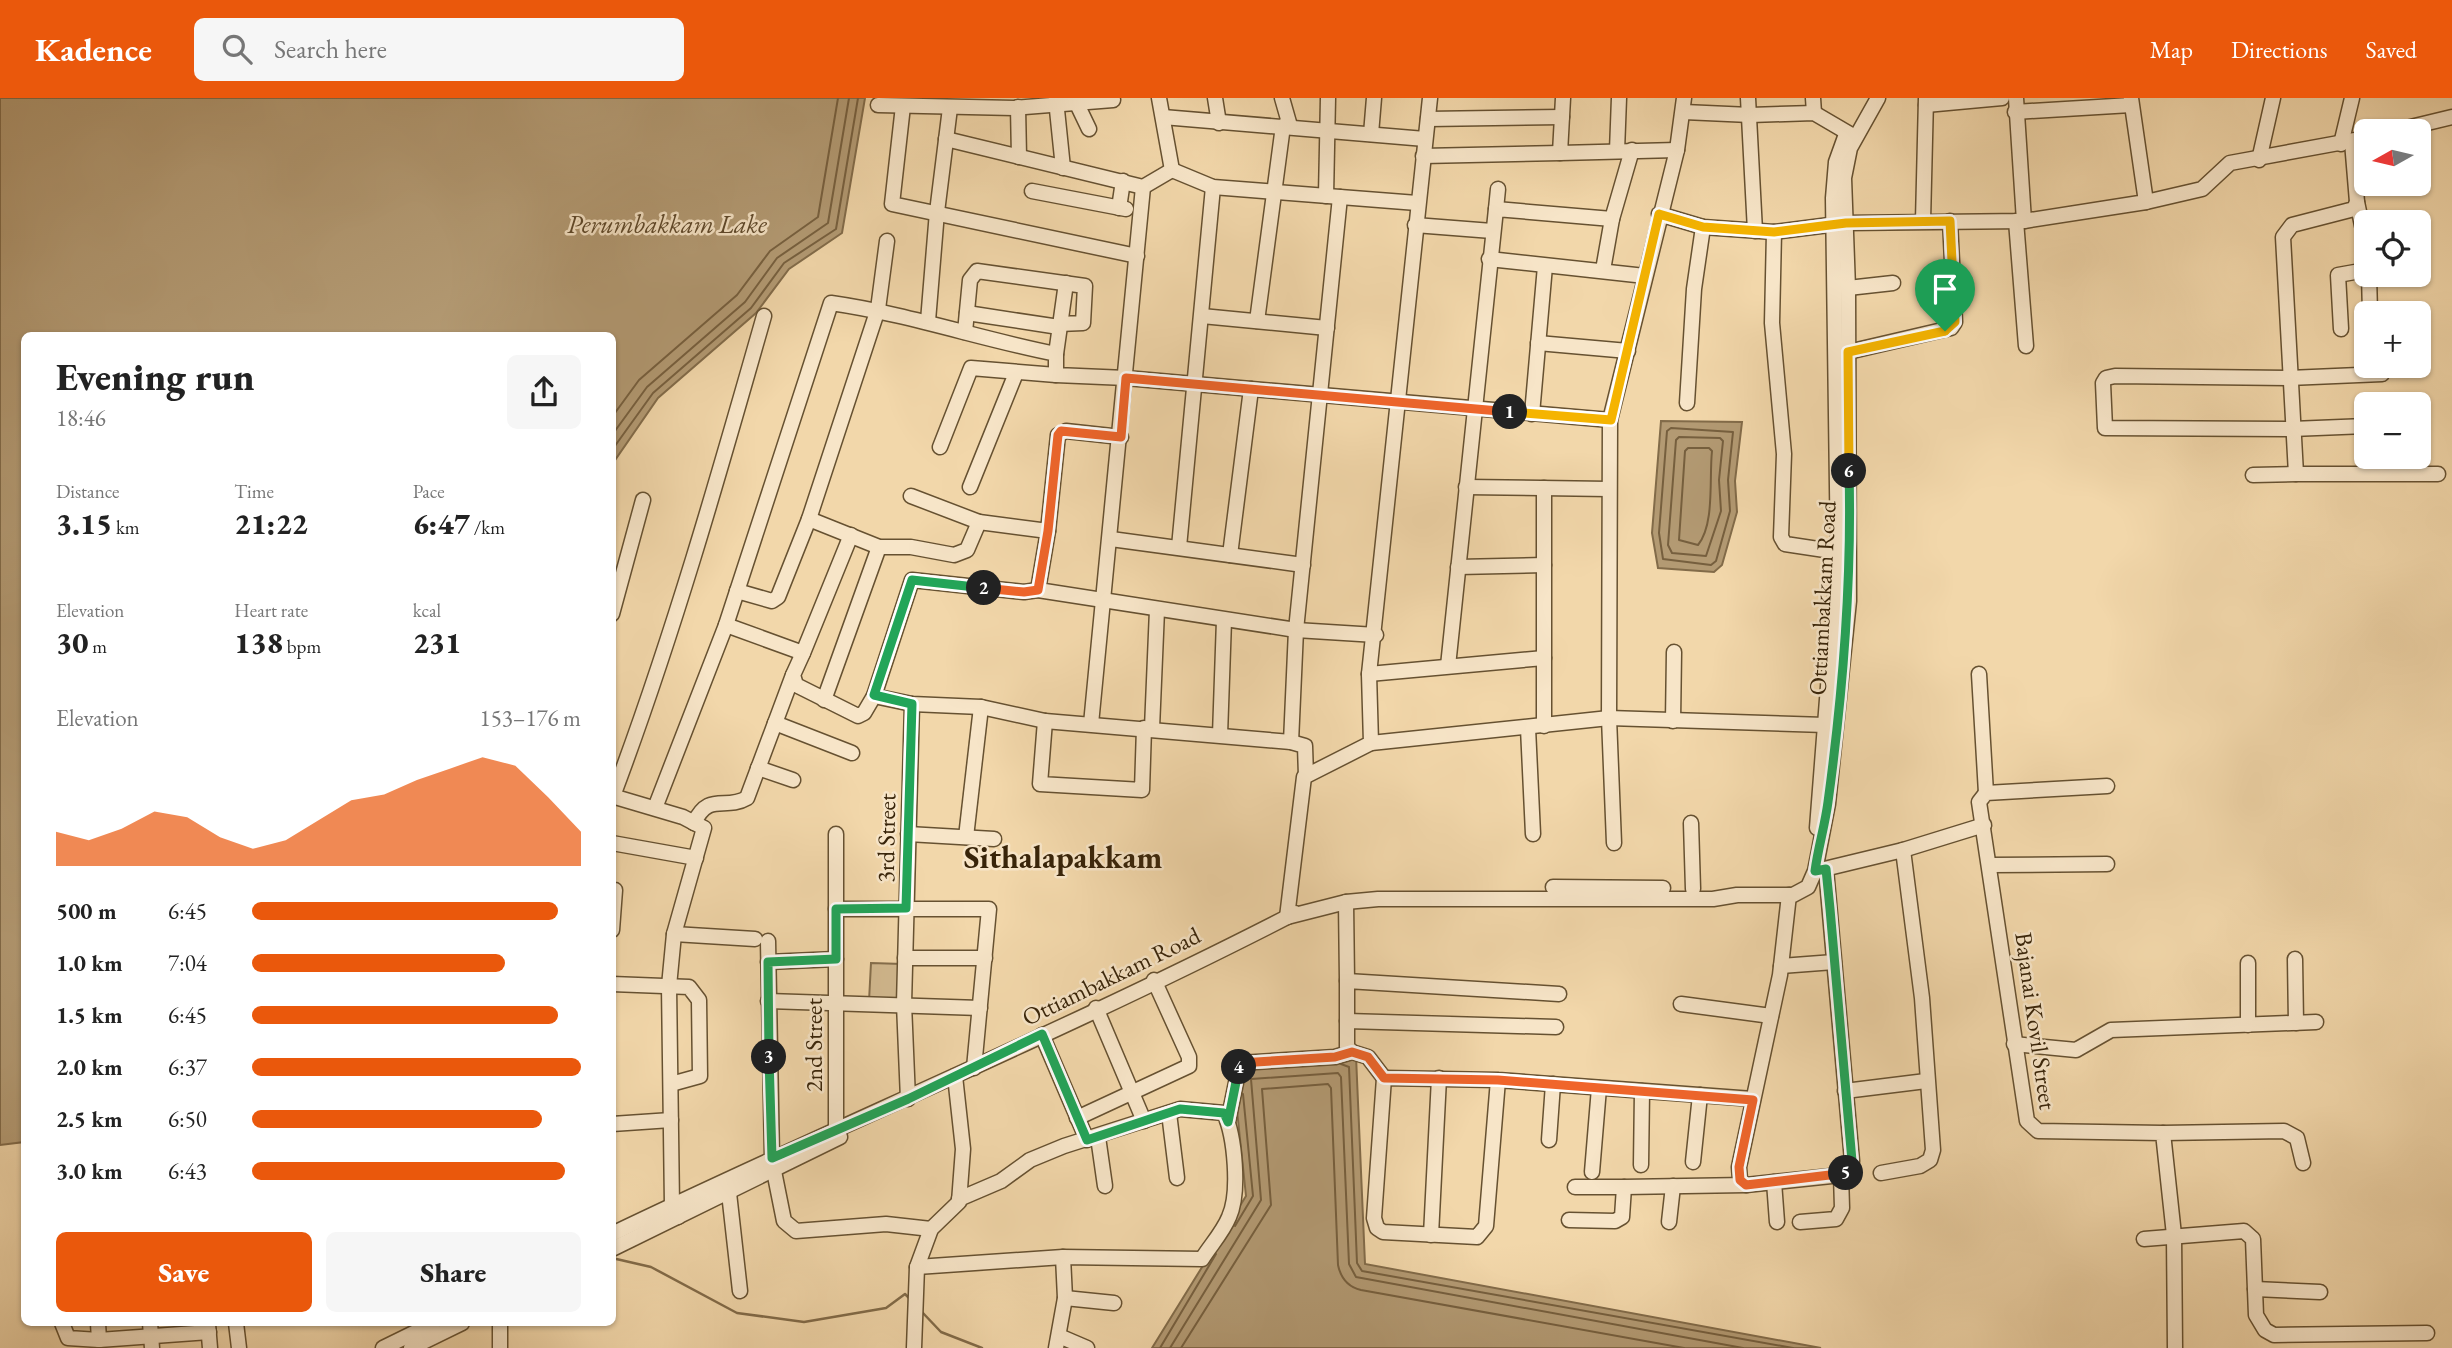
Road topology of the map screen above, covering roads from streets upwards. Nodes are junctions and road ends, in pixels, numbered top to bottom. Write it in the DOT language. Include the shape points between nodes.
graph roads {
  1 [pos="1159,98"];
  2 [pos="1215,98"];
  3 [pos="1282,98"];
  4 [pos="1328,98"];
  5 [pos="1374,98"];
  6 [pos="1430,98"];
  7 [pos="1563,98"];
  8 [pos="1619,98"];
  9 [pos="1748,98"];
  10 [pos="1866,98"];
  11 [pos="1878,98"];
  12 [pos="2002,98"];
  13 [pos="2273,98"];
  14 [pos="2352,98"];
  15 [pos="1113,100"];
  16 [pos="1926,101"];
  17 [pos="2131,101"];
  18 [pos="1056,102"];
  19 [pos="2073,103"];
  20 [pos="1015,104"];
  21 [pos="1077,104"];
  22 [pos="878,105"];
  23 [pos="1684,105"];
  24 [pos="1813,105"];
  25 [pos="2015,105"];
  26 [pos="903,106"];
  27 [pos="950,108"];
  28 [pos="1750,115"];
  29 [pos="1163,117"];
  30 [pos="1562,117"];
  31 [pos="2452,117"];
  32 [pos="1428,119"];
  33 [pos="2431,122"];
  34 [pos="1219,123"];
  35 [pos="1286,126"];
  36 [pos="1089,129"];
  37 [pos="1326,130"];
  38 [pos="1371,134"];
  39 [pos="1851,135"];
  40 [pos="946,139"];
  41 [pos="1425,139"];
  42 [pos="2353,141"];
  43 [pos="1625,150"];
  44 [pos="1677,150"];
  45 [pos="1560,153"];
  46 [pos="1423,156"];
  47 [pos="1019,157"];
  48 [pos="2259,160"];
  49 [pos="1063,168"];
  50 [pos="1172,170"];
  51 [pos="1123,181"];
  52 [pos="1143,187"];
  53 [pos="1213,187"];
  54 [pos="1498,189"];
  55 [pos="1032,191"];
  56 [pos="1274,192"];
  57 [pos="1333,197"];
  58 [pos="2146,202"];
  59 [pos="2357,202"];
  60 [pos="1417,203"];
  61 [pos="1496,209"];
  62 [pos="2359,210"];
  63 [pos="937,212"];
  64 [pos="1659,214"];
  65 [pos="1612,219"];
  66 [pos="1923,221"];
  67 [pos="1950,221"];
  68 [pos="2020,221"];
  69 [pos="1840,224"];
  70 [pos="1415,225"];
  71 [pos="1703,227"];
  72 [pos="1755,231"];
  73 [pos="1492,232"];
  74 [pos="1774,232"];
  75 [pos="887,240"];
  76 [pos="1137,256"];
  77 [pos="1489,260"];
  78 [pos="1545,266"];
  79 [pos="1603,270"];
  80 [pos="2354,272"];
  81 [pos="1645,276"];
  82 [pos="1066,283"];
  83 [pos="1894,283"];
  84 [pos="1848,288"];
  85 [pos="878,309"];
  86 [pos="967,313"];
  87 [pos="764,316"];
  88 [pos="1202,316"];
  89 [pos="928,321"];
  90 [pos="1257,321"];
  91 [pos="1059,326"];
  92 [pos="1327,328"];
  93 [pos="2340,329"];
  94 [pos="965,332"];
  95 [pos="1538,343"];
  96 [pos="2026,346"];
  97 [pos="1628,351"];
  98 [pos="1848,352"];
  99 [pos="1056,354"];
  100 [pos="1016,373"];
  101 [pos="1056,375"];
  102 [pos="2354,375"];
  103 [pos="1126,378"];
  104 [pos="2289,378"];
  105 [pos="1196,384"];
  106 [pos="1251,389"];
  107 [pos="1321,394"];
  108 [pos="1687,403"];
  109 [pos="1398,404"];
  110 [pos="1474,409"];
  111 [pos="1532,414"];
  112 [pos="1611,420"];
  113 [pos="2354,426"];
  114 [pos="2292,429"];
  115 [pos="1121,437"];
  116 [pos="940,447"];
  117 [pos="2296,474"];
  118 [pos="2438,474"];
  119 [pos="2253,475"];
  120 [pos="970,487"];
  121 [pos="1466,487"];
  122 [pos="1544,488"];
  123 [pos="1609,489"];
  124 [pos="911,496"];
  125 [pos="643,500"];
  126 [pos="809,519"];
  127 [pos="979,522"];
  128 [pos="1048,531"];
  129 [pos="851,535"];
  130 [pos="1111,539"];
  131 [pos="880,547"];
  132 [pos="1178,547"];
  133 [pos="1838,552"];
  134 [pos="1230,555"];
  135 [pos="1303,565"];
  136 [pos="1544,565"];
  137 [pos="1458,567"];
  138 [pos="1038,590"];
  139 [pos="737,591"];
  140 [pos="616,598"];
  141 [pos="1101,600"];
  142 [pos="1157,610"];
  143 [pos="1224,620"];
  144 [pos="726,625"];
  145 [pos="1296,630"];
  146 [pos="1376,635"];
  147 [pos="1674,652"];
  148 [pos="803,653"];
  149 [pos="1544,658"];
  150 [pos="1448,666"];
  151 [pos="1369,674"];
  152 [pos="1979,674"];
  153 [pos="793,675"];
  154 [pos="874,695"];
  155 [pos="824,700"];
  156 [pos="912,704"];
  157 [pos="981,707"];
  158 [pos="1609,718"];
  159 [pos="1673,721"];
  160 [pos="1045,722"];
  161 [pos="775,723"];
  162 [pos="1091,724"];
  163 [pos="1825,725"];
  164 [pos="1536,727"];
  165 [pos="1148,728"];
  166 [pos="1220,735"];
  167 [pos="1291,742"];
  168 [pos="1371,743"];
  169 [pos="852,753"];
  170 [pos="758,768"];
  171 [pos="1306,776"];
  172 [pos="793,780"];
  173 [pos="2106,786"];
  174 [pos="616,788"];
  175 [pos="1986,793"];
  176 [pos="616,797"];
  177 [pos="655,808"];
  178 [pos="694,822"];
  179 [pos="1691,823"];
  180 [pos="1984,825"];
  181 [pos="836,834"];
  182 [pos="908,834"];
  183 [pos="1533,834"];
  184 [pos="966,837"];
  185 [pos="995,839"];
  186 [pos="1614,843"];
  187 [pos="616,844"];
  188 [pos="1903,850"];
  189 [pos="1818,854"];
  190 [pos="696,858"];
  191 [pos="2107,864"];
  192 [pos="1991,865"];
  193 [pos="1821,870"];
  194 [pos="1693,889"];
  195 [pos="1737,895"];
  196 [pos="1790,895"];
  197 [pos="1346,902"];
  198 [pos="906,908"];
  199 [pos="836,909"];
  200 [pos="1287,917"];
  201 [pos="674,934"];
  202 [pos="905,957"];
  203 [pos="985,958"];
  204 [pos="836,959"];
  205 [pos="2295,959"];
  206 [pos="768,962"];
  207 [pos="1834,962"];
  208 [pos="2248,963"];
  209 [pos="1781,966"];
  210 [pos="1154,980"];
  211 [pos="1347,981"];
  212 [pos="616,984"];
  213 [pos="669,986"];
  214 [pos="1559,994"];
  215 [pos="768,1000"];
  216 [pos="836,1003"];
  217 [pos="904,1004"];
  218 [pos="1681,1004"];
  219 [pos="980,1008"];
  220 [pos="1096,1009"];
  221 [pos="1771,1016"];
  222 [pos="1347,1021"];
  223 [pos="2316,1022"];
  224 [pos="2297,1023"];
  225 [pos="2248,1025"];
  226 [pos="1556,1027"];
  227 [pos="1042,1034"];
  228 [pos="2014,1044"];
  229 [pos="1352,1052"];
  230 [pos="974,1068"];
  231 [pos="955,1076"];
  232 [pos="1384,1078"];
  233 [pos="1439,1078"];
  234 [pos="1498,1080"];
  235 [pos="1926,1081"];
  236 [pos="671,1084"];
  237 [pos="1553,1084"];
  238 [pos="1599,1088"];
  239 [pos="1642,1091"];
  240 [pos="1845,1091"];
  241 [pos="1132,1094"];
  242 [pos="1700,1096"];
  243 [pos="905,1100"];
  244 [pos="1753,1100"];
  245 [pos="1169,1113"];
  246 [pos="1077,1118"];
  247 [pos="671,1120"];
  248 [pos="1144,1121"];
  249 [pos="1228,1122"];
  250 [pos="616,1124"];
  251 [pos="836,1130"];
  252 [pos="2163,1133"];
  253 [pos="1092,1138"];
  254 [pos="1549,1140"];
  255 [pos="1693,1162"];
  256 [pos="2303,1163"];
  257 [pos="773,1165"];
  258 [pos="1641,1165"];
  259 [pos="1592,1172"];
  260 [pos="1881,1173"];
  261 [pos="1841,1175"];
  262 [pos="1177,1178"];
  263 [pos="1774,1182"];
  264 [pos="1746,1185"];
  265 [pos="1105,1186"];
  266 [pos="1673,1186"];
  267 [pos="1575,1187"];
  268 [pos="1624,1187"];
  269 [pos="729,1193"];
  270 [pos="959,1199"];
  271 [pos="675,1211"];
  272 [pos="1569,1220"];
  273 [pos="1669,1222"];
  274 [pos="1777,1222"];
  275 [pos="1800,1222"];
  276 [pos="931,1229"];
  277 [pos="616,1233"];
  278 [pos="1431,1235"];
  279 [pos="2174,1235"];
  280 [pos="2144,1239"];
  281 [pos="616,1247"];
  282 [pos="1063,1257"];
  283 [pos="917,1267"];
  284 [pos="2255,1289"];
  285 [pos="740,1291"];
  286 [pos="2320,1292"];
  287 [pos="1065,1298"];
  288 [pos="1114,1303"];
  289 [pos="63,1326"];
  290 [pos="98,1326"];
  291 [pos="236,1326"];
  292 [pos="428,1326"];
  293 [pos="456,1326"];
  294 [pos="499,1326"];
  295 [pos="208,1327"];
  296 [pos="2427,1333"];
  297 [pos="151,1336"];
  298 [pos="99,1340"];
  299 [pos="1058,1342"];
  300 [pos="210,1348"];
  301 [pos="239,1348"];
  302 [pos="383,1348"];
  303 [pos="411,1348"];
  304 [pos="500,1348"];
  305 [pos="914,1348"];
  306 [pos="1087,1348"];
  307 [pos="2175,1348"];
  1 -- 29 [label="street"];
  2 -- 34 [label="street"];
  3 -- 35 [label="street"];
  4 -- 37 [label="street"];
  5 -- 38 [label="street"];
  6 -- 32 [label="street"];
  7 -- 30 [label="street"];
  8 -- 43 [label="street"];
  9 -- 28 [label="street"];
  10 -- 39 [label="street, Ottiambakkam Road"];
  11 -- 39 [label="street, Ottiambakkam Road"];
  12 -- 16 [label="street"];
  13 -- 48 [label="street"];
  14 -- 42 [label="street"];
  15 -- 21 [label="street"];
  16 -- 66 [label="street"];
  17 -- 19 [label="street"];
  17 -- 58 [label="street"];
  18 -- 20 [label="street"];
  18 -- 21 [label="street"];
  18 -- 49 [label="street"];
  19 -- 25 [label="street"];
  20 -- 27 [label="street"];
  20 -- 47 [label="street"];
  21 -- 36 [label="street"];
  22 -- 26 [label="street"];
  23 -- 28 [label="street"];
  23 -- 44 [label="street"];
  24 -- 28 [label="street"];
  24 -- 39 [label="street"];
  25 -- 68 [label="street"];
  26 -- 27 [label="street"];
  26 -- 63 [label="street" via="892,204"];
  27 -- 40 [label="street"];
  28 -- 72 [label="street"];
  29 -- 34 [label="street"];
  29 -- 50 [label="street"];
  30 -- 32 [label="street"];
  30 -- 45 [label="street"];
  31 -- 33 [label="street"];
  32 -- 41 [label="street"];
  34 -- 35 [label="street"];
  35 -- 37 [label="street"];
  35 -- 56 [label="street"];
  37 -- 38 [label="street"];
  37 -- 57 [label="street"];
  38 -- 41 [label="street"];
  39 -- 69 [label="street, Ottiambakkam Road" via="1834,172"];
  40 -- 47 [label="street"];
  40 -- 63 [label="street"];
  41 -- 46 [label="street"];
  42 -- 48 [label="street"];
  42 -- 59 [label="street"];
  43 -- 44 [label="street"];
  43 -- 45 [label="street"];
  43 -- 65 [label="street"];
  44 -- 64 [label="street"];
  45 -- 46 [label="street"];
  46 -- 60 [label="street"];
  47 -- 49 [label="street"];
  48 -- 58 [label="street" via="2230,163 2202,189"];
  49 -- 51 [label="street"];
  50 -- 52 [label="street"];
  50 -- 53 [label="street"];
  51 -- 52 [label="street"];
  51 -- 55 [label="street" via="1123,209"];
  52 -- 76 [label="street"];
  53 -- 56 [label="street"];
  53 -- 88 [label="street"];
  54 -- 61 [label="street"];
  56 -- 57 [label="street"];
  56 -- 90 [label="street"];
  57 -- 60 [label="street"];
  57 -- 92 [label="street"];
  58 -- 68 [label="street"];
  59 -- 62 [label="street"];
  59 -- 104 [label="street" via="2349,212 2292,225 2283,237"];
  60 -- 70 [label="street"];
  61 -- 65 [label="street"];
  61 -- 73 [label="street"];
  63 -- 76 [label="street"];
  63 -- 89 [label="street"];
  64 -- 71 [label="street"];
  64 -- 81 [label="street"];
  65 -- 79 [label="street"];
  66 -- 67 [label="street"];
  66 -- 69 [label="street"];
  67 -- 68 [label="street"];
  67 -- 98 [label="street" via="1955,322 1951,328"];
  68 -- 96 [label="street"];
  69 -- 74 [label="street"];
  69 -- 84 [label="street, Ottiambakkam Road"];
  69 -- 133 [label="street, Ottiambakkam Road"];
  70 -- 73 [label="street"];
  70 -- 109 [label="street"];
  71 -- 72 [label="street"];
  71 -- 108 [label="street"];
  72 -- 74 [label="street"];
  73 -- 77 [label="street"];
  74 -- 133 [label="street" via="1772,323 1784,454 1781,537 1785,544"];
  75 -- 85 [label="street"];
  76 -- 103 [label="street"];
  77 -- 78 [label="street"];
  77 -- 110 [label="street"];
  78 -- 79 [label="street"];
  78 -- 95 [label="street"];
  79 -- 81 [label="street"];
  80 -- 93 [label="street" via="2338,275"];
  81 -- 97 [label="street"];
  82 -- 86 [label="street" via="977,271 970,280"];
  82 -- 91 [label="street"];
  82 -- 91 [label="street" via="1085,286 1083,323"];
  83 -- 84 [label="street"];
  84 -- 98 [label="street, Ottiambakkam Road"];
  85 -- 89 [label="street"];
  85 -- 126 [label="street"];
  85 -- 139 [label="street" via="829,305"];
  86 -- 91 [label="street"];
  86 -- 94 [label="street"];
  87 -- 174 [label="street" via="655,685"];
  88 -- 90 [label="street"];
  88 -- 105 [label="street"];
  89 -- 94 [label="street"];
  90 -- 92 [label="street"];
  91 -- 99 [label="street"];
  92 -- 107 [label="street"];
  94 -- 99 [label="street"];
  95 -- 97 [label="street"];
  95 -- 111 [label="street"];
  97 -- 112 [label="street"];
  98 -- 189 [label="street, Ottiambakkam Road" via="1849,601 1830,791"];
  99 -- 101 [label="street"];
  100 -- 101 [label="street"];
  100 -- 116 [label="street" via="971,368"];
  100 -- 120 [label="street"];
  101 -- 103 [label="street"];
  102 -- 104 [label="street"];
  103 -- 105 [label="street"];
  103 -- 115 [label="street"];
  104 -- 114 [label="street"];
  104 -- 114 [label="street" via="2106,378 2105,428"];
  105 -- 106 [label="street"];
  105 -- 132 [label="street"];
  106 -- 107 [label="street"];
  106 -- 134 [label="street"];
  107 -- 109 [label="street"];
  107 -- 135 [label="street"];
  109 -- 110 [label="street"];
  109 -- 146 [label="street"];
  110 -- 111 [label="street"];
  110 -- 121 [label="street"];
  111 -- 112 [label="street"];
  112 -- 123 [label="street"];
  113 -- 114 [label="street"];
  114 -- 117 [label="street"];
  115 -- 128 [label="street" via="1061,431"];
  115 -- 130 [label="street"];
  117 -- 118 [label="street"];
  117 -- 119 [label="street"];
  121 -- 122 [label="street"];
  121 -- 137 [label="street"];
  122 -- 123 [label="street"];
  122 -- 136 [label="street"];
  123 -- 158 [label="street"];
  124 -- 127 [label="street"];
  125 -- 140 [label="street"];
  126 -- 129 [label="street"];
  126 -- 139 [label="street" via="778,597 772,601"];
  127 -- 128 [label="street"];
  127 -- 131 [label="street" via="967,550 954,555"];
  128 -- 138 [label="street"];
  129 -- 131 [label="street"];
  129 -- 148 [label="street"];
  130 -- 132 [label="street"];
  130 -- 141 [label="street"];
  131 -- 155 [label="street"];
  132 -- 134 [label="street"];
  133 -- 163 [label="street, Ottiambakkam Road"];
  134 -- 135 [label="street"];
  135 -- 145 [label="street"];
  136 -- 137 [label="street"];
  136 -- 149 [label="street"];
  137 -- 150 [label="street"];
  138 -- 141 [label="street"];
  138 -- 154 [label="street" via="912,580"];
  139 -- 144 [label="street"];
  141 -- 142 [label="street"];
  141 -- 162 [label="street"];
  142 -- 143 [label="street"];
  142 -- 165 [label="street"];
  143 -- 145 [label="street"];
  143 -- 166 [label="street"];
  144 -- 148 [label="street"];
  144 -- 177 [label="street"];
  145 -- 146 [label="street"];
  145 -- 167 [label="street"];
  146 -- 151 [label="street"];
  147 -- 159 [label="street"];
  148 -- 153 [label="street"];
  149 -- 150 [label="street"];
  149 -- 164 [label="street"];
  150 -- 151 [label="street"];
  151 -- 168 [label="street"];
  152 -- 175 [label="street"];
  153 -- 155 [label="street" via="796,685"];
  153 -- 161 [label="street"];
  154 -- 155 [label="street" via="858,716"];
  154 -- 156 [label="street"];
  156 -- 157 [label="street"];
  156 -- 182 [label="street, 3rd Street"];
  157 -- 160 [label="street"];
  157 -- 184 [label="street"];
  158 -- 159 [label="street"];
  158 -- 164 [label="street"];
  158 -- 186 [label="street"];
  159 -- 163 [label="street"];
  160 -- 162 [label="street"];
  160 -- 165 [label="street" via="1040,784 1142,790"];
  161 -- 169 [label="street"];
  161 -- 170 [label="street"];
  162 -- 165 [label="street"];
  163 -- 189 [label="street, Ottiambakkam Road" via="1816,822"];
  164 -- 168 [label="street"];
  164 -- 183 [label="street"];
  165 -- 166 [label="street"];
  166 -- 167 [label="street"];
  167 -- 171 [label="street" via="1305,746"];
  168 -- 171 [label="street"];
  170 -- 172 [label="street"];
  170 -- 178 [label="street" via="747,798 704,807"];
  171 -- 200 [label="street"];
  173 -- 175 [label="street"];
  175 -- 180 [label="street, Bajanai Kovil Street" via="1979,802"];
  176 -- 177 [label="street"];
  177 -- 178 [label="street"];
  178 -- 190 [label="street" via="704,828"];
  179 -- 194 [label="street"];
  180 -- 188 [label="street"];
  180 -- 192 [label="street, Bajanai Kovil Street"];
  181 -- 199 [label="street, 2nd Street"];
  182 -- 184 [label="street"];
  182 -- 198 [label="street, 3rd Street"];
  184 -- 185 [label="street"];
  187 -- 190 [label="street"];
  188 -- 193 [label="street"];
  188 -- 235 [label="street" via="1922,998"];
  189 -- 193 [label="street, Ottiambakkam Road"];
  190 -- 201 [label="street"];
  191 -- 192 [label="street"];
  192 -- 228 [label="street, Bajanai Kovil Street"];
  193 -- 196 [label="street" via="1808,887"];
  193 -- 207 [label="street, Ottiambakkam Road"];
  194 -- 195 [label="street, Ottiambakkam Road"];
  194 -- 200 [label="street, Ottiambakkam Road" via="1378,890 1326,900"];
  195 -- 196 [label="street, Ottiambakkam Road"];
  195 -- 197 [label="street, Ottiambakkam Road" via="1713,899 1505,897"];
  196 -- 209 [label="street"];
  197 -- 200 [label="street, Ottiambakkam Road"];
  197 -- 211 [label="street"];
  198 -- 199 [label="street"];
  198 -- 202 [label="street, 3rd Street"];
  198 -- 203 [label="street" via="989,909"];
  199 -- 204 [label="street, 2nd Street"];
  200 -- 210 [label="street, Ottiambakkam Road"];
  201 -- 206 [label="street" via="761,940"];
  201 -- 213 [label="street"];
  202 -- 203 [label="street"];
  202 -- 217 [label="street, 3rd Street"];
  203 -- 219 [label="street"];
  204 -- 206 [label="street"];
  204 -- 216 [label="street, 2nd Street"];
  205 -- 224 [label="street"];
  206 -- 215 [label="street"];
  207 -- 209 [label="street"];
  207 -- 240 [label="street, Ottiambakkam Road"];
  208 -- 225 [label="street"];
  209 -- 221 [label="street"];
  210 -- 220 [label="street, Ottiambakkam Road"];
  210 -- 241 [label="street" via="1189,1066"];
  211 -- 214 [label="street"];
  211 -- 222 [label="street"];
  212 -- 213 [label="street"];
  213 -- 236 [label="street"];
  213 -- 236 [label="street" via="689,987 699,1000 701,1066 700,1076"];
  215 -- 216 [label="street"];
  215 -- 257 [label="street"];
  216 -- 217 [label="street"];
  216 -- 251 [label="street, 2nd Street"];
  217 -- 219 [label="street"];
  217 -- 243 [label="street, 3rd Street"];
  218 -- 221 [label="street"];
  219 -- 230 [label="street"];
  220 -- 227 [label="street, Ottiambakkam Road"];
  220 -- 241 [label="street"];
  221 -- 244 [label="street"];
  222 -- 226 [label="street"];
  222 -- 229 [label="street" via="1347,1047"];
  223 -- 224 [label="street"];
  224 -- 225 [label="street"];
  225 -- 228 [label="street" via="2111,1030 2076,1050"];
  227 -- 230 [label="street, Ottiambakkam Road"];
  227 -- 246 [label="street"];
  228 -- 252 [label="street, Bajanai Kovil Street" via="2028,1126 2038,1131"];
  229 -- 232 [label="street" via="1368,1057"];
  229 -- 249 [label="street" via="1240,1063"];
  230 -- 231 [label="street, Ottiambakkam Road"];
  231 -- 243 [label="street, Ottiambakkam Road"];
  231 -- 270 [label="street" via="963,1149"];
  232 -- 233 [label="street"];
  232 -- 278 [label="street" via="1374,1218 1383,1232"];
  233 -- 234 [label="street"];
  233 -- 278 [label="street"];
  234 -- 237 [label="street"];
  234 -- 278 [label="street" via="1486,1226 1477,1237"];
  235 -- 240 [label="street"];
  235 -- 260 [label="street" via="1933,1150 1930,1160"];
  236 -- 247 [label="street"];
  237 -- 238 [label="street"];
  237 -- 254 [label="street"];
  238 -- 239 [label="street"];
  238 -- 259 [label="street"];
  239 -- 242 [label="street"];
  239 -- 258 [label="street"];
  240 -- 261 [label="street, Ottiambakkam Road" via="1852,1161 1850,1171"];
  241 -- 246 [label="street"];
  241 -- 248 [label="street"];
  242 -- 244 [label="street"];
  242 -- 255 [label="street"];
  243 -- 251 [label="street, Ottiambakkam Road"];
  243 -- 257 [label="street, Ottiambakkam Road"];
  244 -- 264 [label="street" via="1739,1167 1740,1180"];
  245 -- 248 [label="street"];
  245 -- 249 [label="street" via="1180,1109 1224,1113"];
  245 -- 262 [label="street"];
  246 -- 253 [label="street"];
  247 -- 250 [label="street"];
  247 -- 271 [label="street"];
  248 -- 253 [label="street"];
  249 -- 282 [label="street" via="1236,1179 1230,1216 1202,1259"];
  251 -- 257 [label="street, Ottiambakkam Road"];
  252 -- 256 [label="street" via="2284,1130 2297,1138"];
  252 -- 279 [label="street"];
  253 -- 265 [label="street"];
  253 -- 270 [label="street" via="1030,1160 1001,1181"];
  257 -- 269 [label="street, Ottiambakkam Road"];
  257 -- 271 [label="street, Ottiambakkam Road"];
  257 -- 276 [label="street" via="785,1221 796,1231 886,1224"];
  261 -- 263 [label="street"];
  261 -- 275 [label="street, Ottiambakkam Road" via="1842,1208 1836,1219"];
  263 -- 264 [label="street"];
  263 -- 274 [label="street"];
  264 -- 266 [label="street"];
  266 -- 268 [label="street"];
  266 -- 273 [label="street"];
  267 -- 268 [label="street"];
  268 -- 272 [label="street" via="1620,1220"];
  269 -- 271 [label="street, Ottiambakkam Road"];
  269 -- 285 [label="street"];
  270 -- 276 [label="street"];
  271 -- 277 [label="street, Ottiambakkam Road"];
  271 -- 281 [label="street, Ottiambakkam Road"];
  276 -- 283 [label="street"];
  279 -- 280 [label="street"];
  279 -- 284 [label="street" via="2244,1231 2253,1239"];
  279 -- 307 [label="street"];
  282 -- 283 [label="street"];
  282 -- 287 [label="street"];
  283 -- 305 [label="street"];
  284 -- 286 [label="street"];
  284 -- 296 [label="street" via="2260,1325 2274,1335"];
  287 -- 288 [label="street"];
  287 -- 299 [label="street"];
  289 -- 298 [label="street" via="68,1338"];
  290 -- 298 [label="street"];
  291 -- 301 [label="street"];
  292 -- 302 [label="street"];
  293 -- 303 [label="street"];
  294 -- 304 [label="street"];
  295 -- 297 [label="street"];
  295 -- 300 [label="street"];
  297 -- 298 [label="street"];
  299 -- 306 [label="street"];
}
